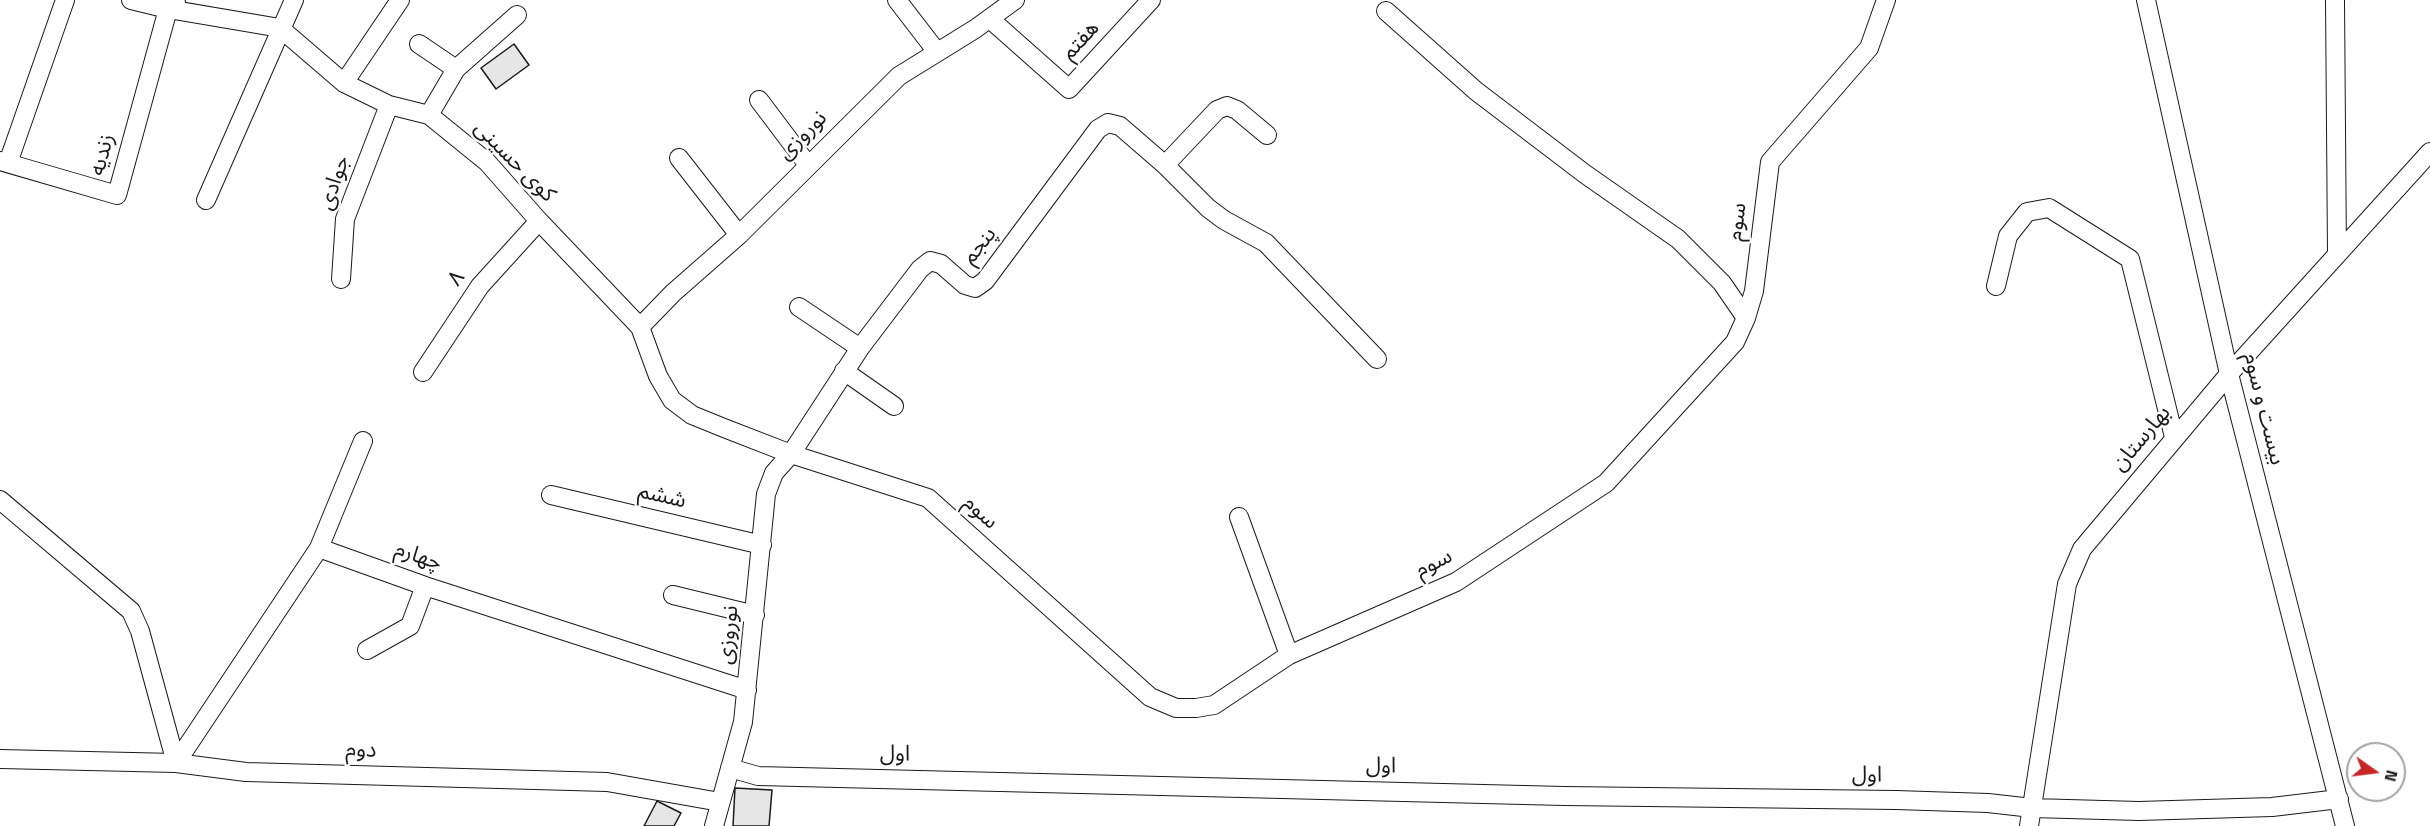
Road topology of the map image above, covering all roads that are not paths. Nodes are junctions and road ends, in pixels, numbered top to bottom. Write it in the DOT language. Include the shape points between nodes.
graph roads {
  1 [pos="64,0"];
  2 [pos="131,0"];
  3 [pos="294,0"];
  4 [pos="400,0"];
  5 [pos="897,0"];
  6 [pos="1015,0"];
  7 [pos="1151,0"];
  8 [pos="1886,0"];
  9 [pos="2146,0"];
  10 [pos="2335,0"];
  11 [pos="174,4"];
  12 [pos="1386,11"];
  13 [pos="517,15"];
  14 [pos="990,19"];
  15 [pos="280,28"];
  16 [pos="419,44"];
  17 [pos="937,52"];
  18 [pos="456,69"];
  19 [pos="344,83"];
  20 [pos="759,100"];
  21 [pos="389,105"];
  22 [pos="429,115"];
  23 [pos="1267,135"];
  24 [pos="2430,152"];
  25 [pos="679,158"];
  26 [pos="4,162"];
  27 [pos="808,165"];
  28 [pos="1165,165"];
  29 [pos="206,200"];
  30 [pos="539,221"];
  31 [pos="739,235"];
  32 [pos="2337,255"];
  33 [pos="341,279"];
  34 [pos="1996,286"];
  35 [pos="800,308"];
  36 [pos="1746,318"];
  37 [pos="640,327"];
  38 [pos="860,348"];
  39 [pos="1377,358"];
  40 [pos="844,371"];
  41 [pos="423,372"];
  42 [pos="2229,374"];
  43 [pos="894,406"];
  44 [pos="2175,437"];
  45 [pos="363,441"];
  46 [pos="791,454"];
  47 [pos="551,495"];
  48 [pos="0,500"];
  49 [pos="1239,517"];
  50 [pos="762,545"];
  51 [pos="319,548"];
  52 [pos="425,586"];
  53 [pos="673,595"];
  54 [pos="755,615"];
  55 [pos="367,650"];
  56 [pos="1289,655"];
  57 [pos="747,690"];
  58 [pos="0,759"];
  59 [pos="176,763"];
  60 [pos="730,768"];
  61 [pos="2339,799"];
  62 [pos="720,802"];
  63 [pos="2031,817"];
  64 [pos="703,826"];
  65 [pos="714,826"];
  66 [pos="2345,826"];
  1 -- 26 [label="street"];
  2 -- 11 [label="street"];
  3 -- 15 [label="street"];
  4 -- 19 [label="street"];
  5 -- 17 [label="street"];
  6 -- 14 [label="street, نوروزی"];
  7 -- 14 [label="street, هفتم" via="1070,89"];
  8 -- 36 [label="street, سوم" via="1869,48 1770,162 1754,291"];
  9 -- 42 [label="street, بیست و سوم"];
  10 -- 32 [label="street"];
  11 -- 15 [label="street"];
  11 -- 26 [label="street, زندیه" via="117,195"];
  12 -- 36 [label="street" via="1476,91 1678,239 1722,283"];
  13 -- 18 [label="street"];
  14 -- 17 [label="street, نوروزی"];
  15 -- 19 [label="street, کوی حسینی"];
  15 -- 29 [label="street"];
  16 -- 18 [label="street"];
  17 -- 27 [label="street, نوروزی" via="899,76"];
  18 -- 22 [label="street"];
  19 -- 21 [label="street, کوی حسینی"];
  20 -- 27 [label="street"];
  21 -- 22 [label="street, کوی حسینی"];
  21 -- 33 [label="street, جوادی" via="345,219"];
  22 -- 30 [label="street, کوی حسینی" via="487,162"];
  23 -- 28 [label="street" via="1227,106 1217,110"];
  24 -- 32 [label="street, بهارستان"];
  25 -- 31 [label="street"];
  27 -- 31 [label="street, نوروزی"];
  28 -- 38 [label="street, پنجم" via="1120,126 1108,123 1098,129 985,281 975,288 965,285 941,264 930,261 920,268"];
  28 -- 39 [label="street" via="1208,208 1266,243"];
  30 -- 37 [label="street, کوی حسینی"];
  30 -- 41 [label="street, ۸" via="480,286"];
  31 -- 37 [label="street, نوروزی"];
  32 -- 42 [label="street, بهارستان"];
  34 -- 44 [label="street" via="2008,236 2027,212 2049,208 2130,259"];
  35 -- 38 [label="street"];
  36 -- 56 [label="street, سوم" via="1735,342 1606,483 1456,582"];
  37 -- 46 [label="street, سوم" via="658,376 672,400 692,415"];
  38 -- 40 [label="street, پنجم"];
  40 -- 43 [label="street"];
  40 -- 46 [label="street, پنجم"];
  42 -- 44 [label="street, بهارستان"];
  42 -- 61 [label="street, بیست و سوم"];
  44 -- 63 [label="street, بهارستان" via="2082,549 2067,584"];
  45 -- 51 [label="street"];
  46 -- 50 [label="street, نوروزی" via="774,473 766,494"];
  46 -- 56 [label="street, سوم" via="928,498 1150,697 1176,708 1214,705"];
  47 -- 50 [label="street, ششم"];
  48 -- 59 [label="street" via="130,611 140,631"];
  49 -- 56 [label="street"];
  50 -- 54 [label="street, نوروزی"];
  51 -- 52 [label="street, چهارم"];
  51 -- 59 [label="street"];
  52 -- 55 [label="street" via="410,626"];
  52 -- 57 [label="street, چهارم"];
  53 -- 54 [label="street"];
  54 -- 57 [label="street, نوروزی"];
  57 -- 60 [label="street, نوروزی"];
  58 -- 59 [label="street, دوم"];
  59 -- 62 [label="street, دوم" via="246,772 607,782"];
  60 -- 62 [label="street, نوروزی"];
  60 -- 63 [label="street, اول" via="758,776 1988,803"];
  61 -- 63 [label="street, اول" via="2272,807"];
  61 -- 66 [label="street, بیست و سوم"];
  62 -- 64 [label="street"];
  62 -- 65 [label="street, نوروزی"];
}
